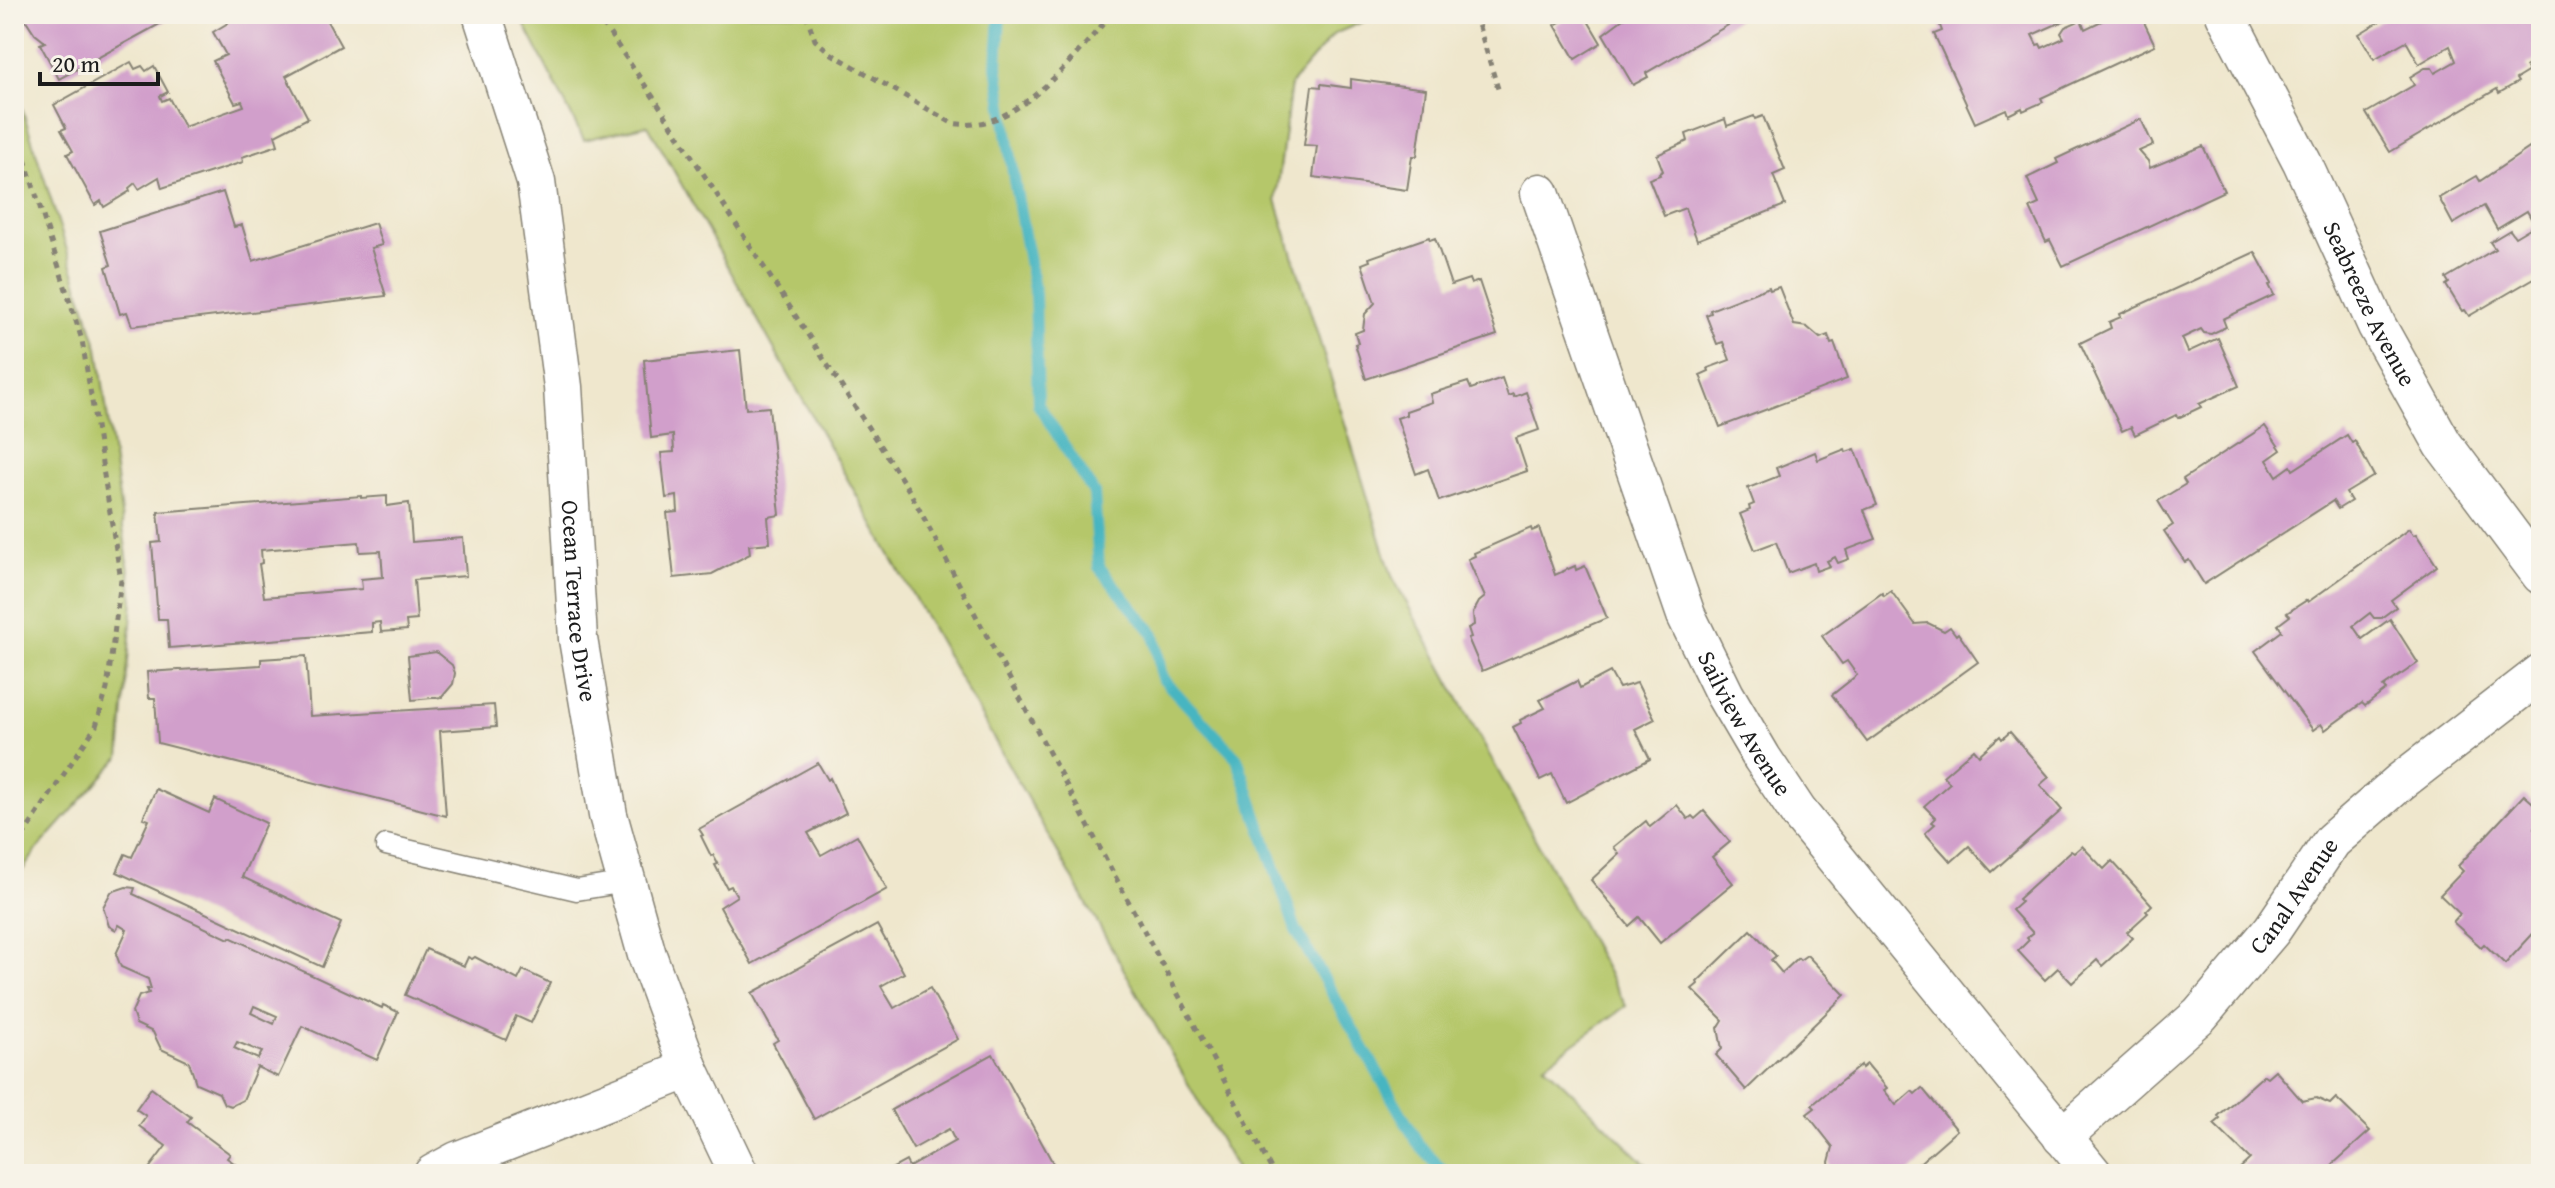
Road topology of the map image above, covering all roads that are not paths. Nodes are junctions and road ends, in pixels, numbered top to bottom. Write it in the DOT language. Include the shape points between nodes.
graph roads {
  1 [pos="482,14"];
  2 [pos="2225,14"];
  3 [pos="1540,193"];
  4 [pos="2541,575"];
  5 [pos="2541,673"];
  6 [pos="386,845"];
  7 [pos="626,882"];
  8 [pos="689,1069"];
  9 [pos="2062,1137"];
  10 [pos="433,1174"];
  11 [pos="739,1174"];
  12 [pos="2093,1174"];
  1 -- 7 [label="street, Ocean Terrace Drive" via="536,182 563,387 578,639 608,815"];
  2 -- 4 [label="street, Seabreeze Avenue" via="2302,162 2377,326 2443,444"];
  3 -- 9 [label="street, Sailview Avenue" via="1686,615 1725,695 1798,812"];
  5 -- 9 [label="street, Canal Avenue" via="2332,841 2272,930 2200,1015"];
  6 -- 7 [label="lane" via="577,890"];
  7 -- 8 [label="street, Ocean Terrace Drive"];
  8 -- 10 [label="street"];
  8 -- 11 [label="street, Ocean Terrace Drive"];
  9 -- 12 [label="street, Sailview Avenue"];
}
